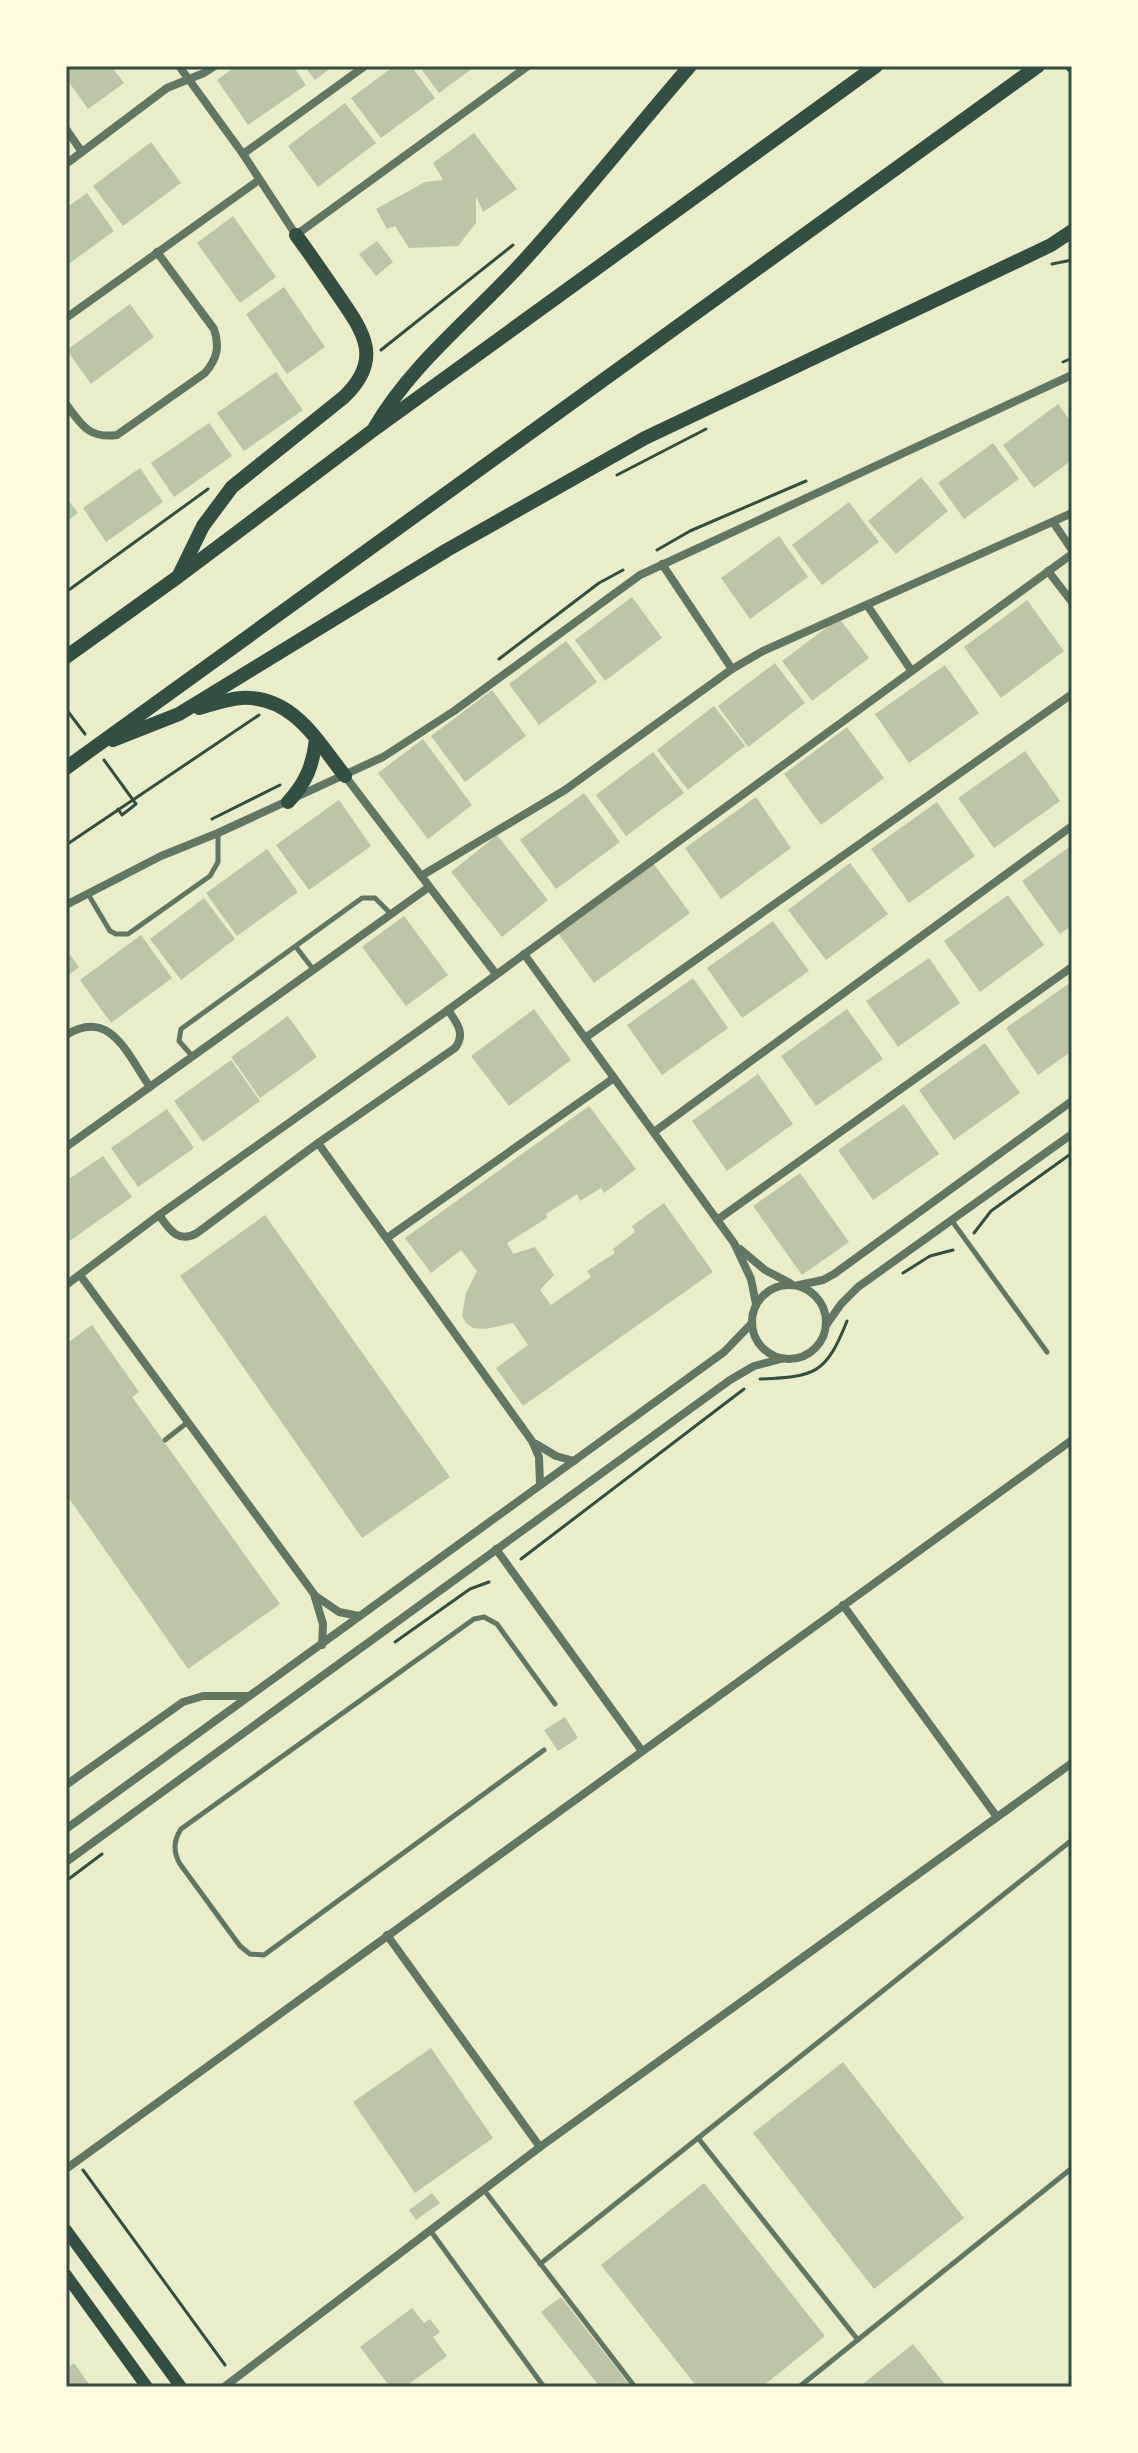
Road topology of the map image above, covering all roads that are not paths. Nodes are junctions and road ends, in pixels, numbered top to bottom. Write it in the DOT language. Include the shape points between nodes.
graph roads {
  1 [pos="179,66"];
  2 [pos="215,66"];
  3 [pos="365,66"];
  4 [pos="528,66"];
  5 [pos="690,66"];
  6 [pos="876,66"];
  7 [pos="1038,66"];
  8 [pos="188,79"];
  9 [pos="66,129"];
  10 [pos="82,152"];
  11 [pos="243,154"];
  12 [pos="66,164"];
  13 [pos="259,180"];
  14 [pos="1072,231"];
  15 [pos="296,235"];
  16 [pos="1072,243"];
  17 [pos="1051,245"];
  18 [pos="157,252"];
  19 [pos="66,318"];
  20 [pos="1072,375"];
  21 [pos="66,404"];
  22 [pos="372,431"];
  23 [pos="1072,513"];
  24 [pos="1053,522"];
  25 [pos="1072,552"];
  26 [pos="662,564"];
  27 [pos="1048,571"];
  28 [pos="179,576"];
  29 [pos="1072,602"];
  30 [pos="867,605"];
  31 [pos="66,657"];
  32 [pos="732,669"];
  33 [pos="911,670"];
  34 [pos="1072,694"];
  35 [pos="179,714"];
  36 [pos="316,739"];
  37 [pos="94,747"];
  38 [pos="66,768"];
  39 [pos="345,776"];
  40 [pos="288,802"];
  41 [pos="1072,826"];
  42 [pos="218,833"];
  43 [pos="421,876"];
  44 [pos="429,887"];
  45 [pos="88,894"];
  46 [pos="66,905"];
  47 [pos="391,914"];
  48 [pos="296,947"];
  49 [pos="524,954"];
  50 [pos="1072,967"];
  51 [pos="313,970"];
  52 [pos="496,974"];
  53 [pos="448,1010"];
  54 [pos="66,1035"];
  55 [pos="585,1038"];
  56 [pos="193,1057"];
  57 [pos="614,1078"];
  58 [pos="150,1087"];
  59 [pos="1072,1101"];
  60 [pos="654,1132"];
  61 [pos="1072,1134"];
  62 [pos="318,1143"];
  63 [pos="66,1147"];
  64 [pos="159,1215"];
  65 [pos="717,1220"];
  66 [pos="952,1221"];
  67 [pos="387,1238"];
  68 [pos="734,1243"];
  69 [pos="80,1275"];
  70 [pos="794,1284"];
  71 [pos="66,1285"];
  72 [pos="756,1304"];
  73 [pos="752,1323"];
  74 [pos="827,1324"];
  75 [pos="1047,1352"];
  76 [pos="781,1359"];
  77 [pos="188,1422"];
  78 [pos="165,1440"];
  79 [pos="1072,1440"];
  80 [pos="532,1441"];
  81 [pos="574,1461"];
  82 [pos="540,1484"];
  83 [pos="496,1549"];
  84 [pos="314,1594"];
  85 [pos="843,1605"];
  86 [pos="359,1616"];
  87 [pos="322,1645"];
  88 [pos="249,1696"];
  89 [pos="555,1704"];
  90 [pos="544,1750"];
  91 [pos="642,1751"];
  92 [pos="1072,1763"];
  93 [pos="66,1785"];
  94 [pos="997,1817"];
  95 [pos="66,1829"];
  96 [pos="1072,1840"];
  97 [pos="66,1862"];
  98 [pos="387,1935"];
  99 [pos="698,2138"];
  100 [pos="540,2147"];
  101 [pos="1072,2168"];
  102 [pos="66,2169"];
  103 [pos="484,2189"];
  104 [pos="66,2230"];
  105 [pos="430,2230"];
  106 [pos="540,2264"];
  107 [pos="66,2275"];
  108 [pos="858,2340"];
  109 [pos="147,2387"];
  110 [pos="181,2387"];
  111 [pos="224,2387"];
  112 [pos="544,2387"];
  113 [pos="635,2387"];
  114 [pos="799,2387"];
  1 -- 8 [label="street"];
  2 -- 8 [label="street"];
  3 -- 11 [label="street"];
  4 -- 15 [label="street"];
  5 -- 22 [label="main road" via="547,235 412,373"];
  6 -- 22 [label="main road"];
  7 -- 37 [label="main road"];
  8 -- 10 [label="street" via="157,94"];
  8 -- 11 [label="street"];
  9 -- 10 [label="street"];
  10 -- 12 [label="street"];
  11 -- 13 [label="street"];
  13 -- 15 [label="street"];
  13 -- 18 [label="street"];
  14 -- 17 [label="main road"];
  15 -- 28 [label="main road" via="364,334 363,373 344,397 232,487 203,526"];
  16 -- 17 [label="main road"];
  17 -- 35 [label="main road" via="645,438 447,550"];
  18 -- 19 [label="street"];
  18 -- 21 [label="street" via="214,329 218,341 213,364 117,435 91,433"];
  20 -- 26 [label="street"];
  22 -- 28 [label="main road"];
  23 -- 24 [label="street"];
  24 -- 25 [label="street"];
  24 -- 30 [label="street"];
  25 -- 27 [label="street"];
  26 -- 32 [label="street"];
  26 -- 39 [label="street" via="618,589 419,735"];
  27 -- 29 [label="street"];
  27 -- 33 [label="street"];
  28 -- 31 [label="main road"];
  30 -- 32 [label="street"];
  30 -- 33 [label="street"];
  32 -- 43 [label="street" via="565,790"];
  33 -- 49 [label="street"];
  34 -- 55 [label="street"];
  35 -- 36 [label="main road" via="241,698 259,699 292,712"];
  35 -- 37 [label="main road"];
  36 -- 39 [label="main road"];
  36 -- 40 [label="main road" via="309,774"];
  37 -- 38 [label="main road"];
  39 -- 40 [label="street"];
  39 -- 43 [label="street"];
  40 -- 42 [label="street"];
  41 -- 60 [label="street"];
  42 -- 45 [label="street"];
  42 -- 45 [label="lane" via="218,862 210,876 128,934 110,931"];
  43 -- 44 [label="street"];
  44 -- 47 [label="street"];
  44 -- 52 [label="street"];
  45 -- 46 [label="street"];
  47 -- 48 [label="lane" via="367,897"];
  47 -- 51 [label="street"];
  48 -- 51 [label="lane"];
  48 -- 56 [label="lane" via="181,1029 179,1041"];
  49 -- 52 [label="street"];
  49 -- 55 [label="street"];
  50 -- 65 [label="street"];
  51 -- 56 [label="street"];
  52 -- 53 [label="street"];
  53 -- 62 [label="street" via="460,1032 459,1044"];
  53 -- 64 [label="street"];
  54 -- 58 [label="street" via="94,1025 111,1032"];
  55 -- 57 [label="street"];
  56 -- 58 [label="street"];
  57 -- 60 [label="street"];
  57 -- 67 [label="street"];
  58 -- 63 [label="street"];
  59 -- 70 [label="street" via="834,1274"];
  60 -- 65 [label="street"];
  61 -- 66 [label="street"];
  62 -- 64 [label="street" via="191,1237 175,1235"];
  62 -- 67 [label="street"];
  64 -- 69 [label="street"];
  65 -- 68 [label="street"];
  66 -- 74 [label="street" via="858,1287"];
  66 -- 75 [label="lane"];
  67 -- 80 [label="street"];
  68 -- 70 [label="street" via="754,1262"];
  68 -- 72 [label="street"];
  69 -- 71 [label="street"];
  69 -- 77 [label="street"];
  70 -- 72 [label="street" via="767,1291"];
  70 -- 74 [label="street" via="821,1301"];
  72 -- 73 [label="street"];
  73 -- 76 [label="street" via="760,1346"];
  73 -- 81 [label="street" via="724,1352"];
  74 -- 76 [label="street" via="812,1352"];
  76 -- 83 [label="street" via="741,1372"];
  77 -- 78 [label="lane"];
  77 -- 84 [label="street"];
  79 -- 85 [label="street"];
  80 -- 81 [label="street"];
  80 -- 82 [label="street"];
  81 -- 82 [label="street"];
  82 -- 86 [label="street"];
  83 -- 91 [label="street"];
  83 -- 97 [label="street"];
  84 -- 86 [label="street" via="339,1612"];
  84 -- 87 [label="street" via="323,1624"];
  85 -- 91 [label="street"];
  85 -- 94 [label="street"];
  86 -- 87 [label="street"];
  87 -- 88 [label="street"];
  88 -- 93 [label="street" via="203,1696 183,1702"];
  88 -- 95 [label="street"];
  89 -- 90 [label="lane" via="497,1624 484,1617 474,1619 181,1829 174,1851 240,1946 264,1955"];
  91 -- 98 [label="street"];
  92 -- 94 [label="street"];
  94 -- 100 [label="street"];
  96 -- 99 [label="lane"];
  98 -- 100 [label="street"];
  98 -- 102 [label="street"];
  99 -- 106 [label="lane"];
  99 -- 108 [label="lane"];
  100 -- 103 [label="street"];
  101 -- 108 [label="lane"];
  103 -- 105 [label="street"];
  103 -- 106 [label="lane"];
  104 -- 110 [label="main road"];
  105 -- 111 [label="street"];
  105 -- 112 [label="lane"];
  106 -- 113 [label="lane"];
  107 -- 109 [label="main road"];
  108 -- 114 [label="lane"];
}
